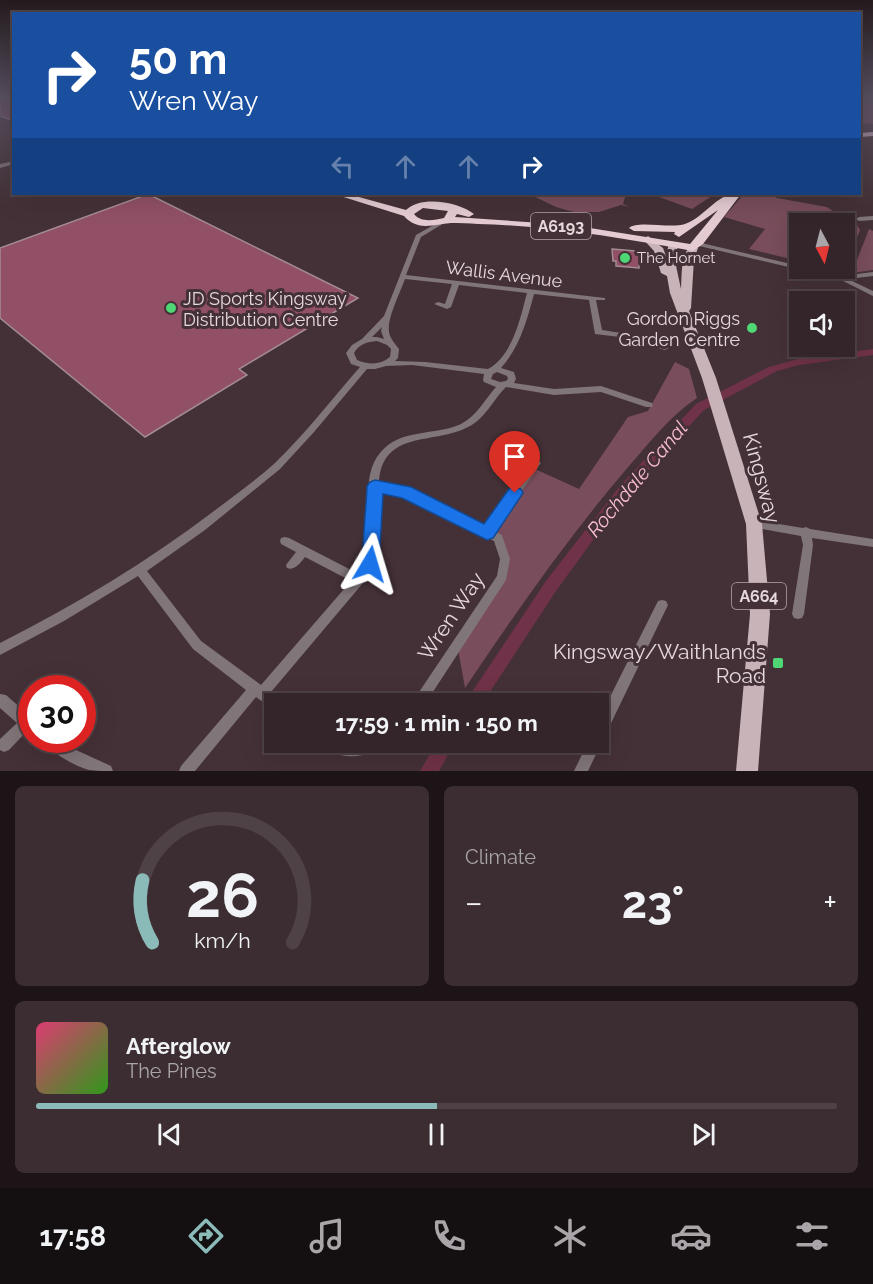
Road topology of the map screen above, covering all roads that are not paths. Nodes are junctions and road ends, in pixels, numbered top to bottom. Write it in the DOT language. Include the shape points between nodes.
graph roads {
  1 [pos="343,195"];
  2 [pos="734,195"];
  3 [pos="735,195"];
  4 [pos="411,214"];
  5 [pos="446,218"];
  6 [pos="873,218"];
  7 [pos="859,219"];
  8 [pos="592,224"];
  9 [pos="687,227"];
  10 [pos="418,236"];
  11 [pos="648,239"];
  12 [pos="685,244"];
  13 [pos="789,267"];
  14 [pos="873,274"];
  15 [pos="855,276"];
  16 [pos="402,277"];
  17 [pos="843,279"];
  18 [pos="456,283"];
  19 [pos="531,292"];
  20 [pos="676,294"];
  21 [pos="873,294"];
  22 [pos="592,298"];
  23 [pos="603,299"];
  24 [pos="438,304"];
  25 [pos="684,310"];
  26 [pos="387,317"];
  27 [pos="364,340"];
  28 [pos="393,346"];
  29 [pos="665,348"];
  30 [pos="508,357"];
  31 [pos="419,363"];
  32 [pos="386,364"];
  33 [pos="365,366"];
  34 [pos="490,376"];
  35 [pos="507,380"];
  36 [pos="490,396"];
  37 [pos="649,405"];
  38 [pos="536,463"];
  39 [pos="375,486"];
  40 [pos="754,524"];
  41 [pos="806,531"];
  42 [pos="487,533"];
  43 [pos="285,541"];
  44 [pos="873,543"];
  45 [pos="304,551"];
  46 [pos="291,565"];
  47 [pos="140,570"];
  48 [pos="359,580"];
  49 [pos="662,605"];
  50 [pos="798,614"];
  51 [pos="0,649"];
  52 [pos="259,690"];
  53 [pos="424,693"];
  54 [pos="264,694"];
  55 [pos="1,700"];
  56 [pos="609,713"];
  57 [pos="18,715"];
  58 [pos="18,734"];
  59 [pos="4,745"];
  60 [pos="68,753"];
  61 [pos="590,753"];
  62 [pos="106,771"];
  63 [pos="186,771"];
  64 [pos="581,771"];
  65 [pos="747,771"];
  1 -- 4 [label="highway, A6193"];
  2 -- 9 [label="highway, Kingsway / A664"];
  3 -- 12 [label="highway, Kingsway / A664"];
  4 -- 5 [label="highway, A6193" via="426,224"];
  4 -- 5 [label="highway, A6193" via="433,204"];
  4 -- 10 [label="street"];
  5 -- 8 [label="highway, A6193" via="487,216"];
  5 -- 10 [label="street"];
  5 -- 11 [label="highway, A6193" via="585,228"];
  6 -- 7 [label="street"];
  8 -- 9 [label="highway, A6193" via="654,230"];
  8 -- 12 [label="highway, A6193"];
  9 -- 12 [label="highway, Kingsway / A664"];
  10 -- 16 [label="street"];
  11 -- 12 [label="highway, A6193"];
  11 -- 20 [label="main road, A664" via="660,252"];
  12 -- 13 [label="street"];
  12 -- 20 [label="main road, Kingsway / A664" via="671,267"];
  12 -- 25 [label="main road, Kingsway / A664" via="689,259"];
  14 -- 15 [label="street"];
  16 -- 18 [label="street, Wallis Avenue"];
  16 -- 26 [label="street"];
  17 -- 21 [label="street"];
  18 -- 19 [label="street, Wallis Avenue"];
  18 -- 24 [label="street" via="447,308"];
  19 -- 22 [label="street, Wallis Avenue"];
  19 -- 30 [label="street"];
  20 -- 25 [label="main road, Kingsway / A664"];
  22 -- 23 [label="street, Wallis Avenue"];
  22 -- 29 [label="street" via="597,332"];
  25 -- 40 [label="main road, Kingsway / A664" via="725,425"];
  26 -- 27 [label="street"];
  26 -- 28 [label="street" via="385,331"];
  27 -- 28 [label="street" via="377,339"];
  27 -- 33 [label="street" via="350,353 354,362"];
  28 -- 31 [label="street"];
  28 -- 32 [label="street" via="394,357"];
  30 -- 34 [label="street"];
  30 -- 35 [label="street"];
  31 -- 32 [label="street"];
  31 -- 34 [label="street"];
  32 -- 33 [label="street"];
  33 -- 47 [label="street" via="276,468"];
  34 -- 35 [label="street"];
  34 -- 35 [label="street"];
  34 -- 36 [label="street"];
  35 -- 36 [label="street"];
  35 -- 37 [label="street" via="554,392 601,389"];
  36 -- 39 [label="street" via="481,415 465,425 441,434 416,435 395,442 380,458"];
  38 -- 42 [label="street"];
  39 -- 42 [label="street, Wren Way" via="405,492"];
  39 -- 48 [label="street" via="370,564"];
  40 -- 41 [label="street"];
  40 -- 65 [label="main road, Kingsway / A664" via="760,614"];
  41 -- 44 [label="street"];
  41 -- 50 [label="street" via="808,544"];
  42 -- 53 [label="street, Wren Way" via="498,538 505,559 502,577"];
  43 -- 45 [label="street"];
  45 -- 46 [label="street"];
  45 -- 48 [label="street"];
  47 -- 51 [label="street"];
  47 -- 52 [label="street" via="197,645"];
  48 -- 52 [label="street"];
  49 -- 56 [label="street"];
  52 -- 54 [label="street"];
  52 -- 63 [label="street"];
  55 -- 57 [label="street"];
  58 -- 59 [label="street"];
  60 -- 62 [label="street"];
  61 -- 64 [label="street"];
}
